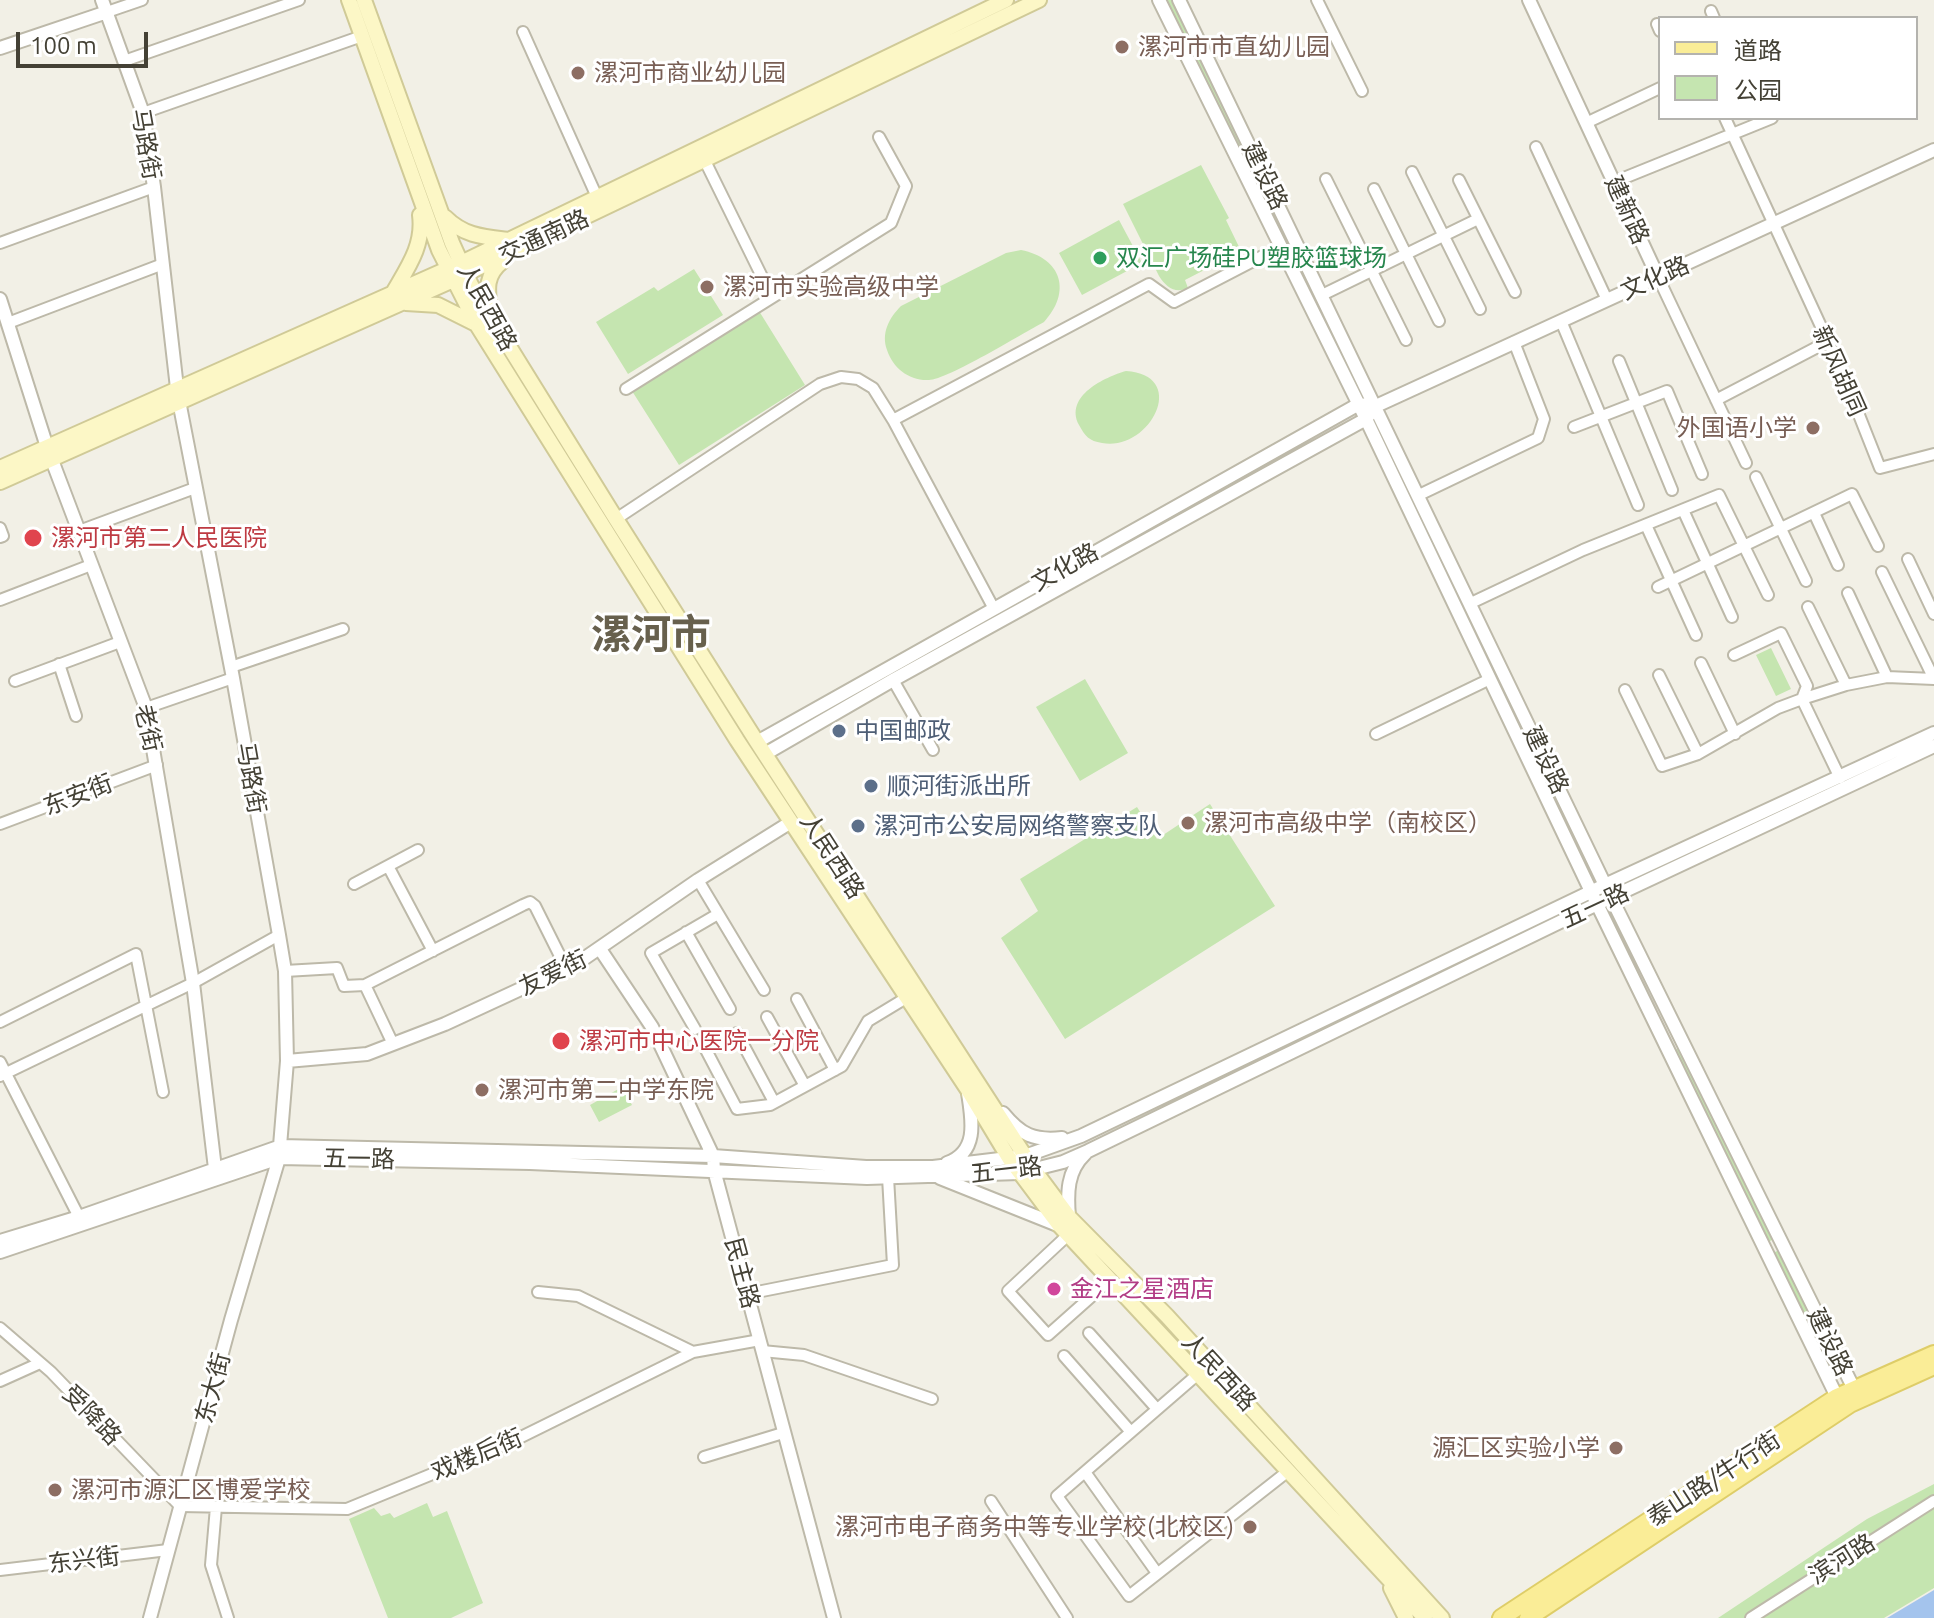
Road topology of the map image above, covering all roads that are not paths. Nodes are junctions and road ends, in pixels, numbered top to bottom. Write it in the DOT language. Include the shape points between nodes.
graph roads {
  1 [pos="142,0"];
  2 [pos="299,0"];
  3 [pos="349,0"];
  4 [pos="364,0"];
  5 [pos="1006,0"];
  6 [pos="1039,0"];
  7 [pos="1159,0"];
  8 [pos="1179,0"];
  9 [pos="1317,0"];
  10 [pos="1531,1"];
  11 [pos="104,6"];
  12 [pos="523,32"];
  13 [pos="362,36"];
  14 [pos="0,48"];
  15 [pos="124,61"];
  16 [pos="1658,89"];
  17 [pos="1362,91"];
  18 [pos="143,113"];
  19 [pos="1726,120"];
  20 [pos="1767,120"];
  21 [pos="1586,123"];
  22 [pos="1732,134"];
  23 [pos="879,137"];
  24 [pos="1536,147"];
  25 [pos="1934,150"];
  26 [pos="1253,153"];
  27 [pos="1237,160"];
  28 [pos="705,161"];
  29 [pos="1412,172"];
  30 [pos="1326,179"];
  31 [pos="1459,180"];
  32 [pos="1614,182"];
  33 [pos="416,186"];
  34 [pos="154,187"];
  35 [pos="1374,189"];
  36 [pos="597,197"];
  37 [pos="442,214"];
  38 [pos="1478,219"];
  39 [pos="1773,224"];
  40 [pos="1443,236"];
  41 [pos="0,243"];
  42 [pos="513,245"];
  43 [pos="1280,247"];
  44 [pos="1406,254"];
  45 [pos="163,264"];
  46 [pos="457,271"];
  47 [pos="1371,271"];
  48 [pos="1658,277"];
  49 [pos="1515,292"];
  50 [pos="1322,295"];
  51 [pos="772,297"];
  52 [pos="395,298"];
  53 [pos="0,299"];
  54 [pos="1607,300"];
  55 [pos="1308,302"];
  56 [pos="1480,309"];
  57 [pos="484,321"];
  58 [pos="1439,321"];
  59 [pos="1561,321"];
  60 [pos="8,323"];
  61 [pos="1406,340"];
  62 [pos="1514,342"];
  63 [pos="1827,342"];
  64 [pos="1619,361"];
  65 [pos="626,389"];
  66 [pos="178,395"];
  67 [pos="1716,400"];
  68 [pos="1635,402"];
  69 [pos="1359,404"];
  70 [pos="1376,406"];
  71 [pos="1600,417"];
  72 [pos="1366,419"];
  73 [pos="893,420"];
  74 [pos="1574,427"];
  75 [pos="50,453"];
  76 [pos="1934,454"];
  77 [pos="1746,463"];
  78 [pos="0,468"];
  79 [pos="1702,474"];
  80 [pos="1756,477"];
  81 [pos="0,482"];
  82 [pos="195,488"];
  83 [pos="1672,490"];
  84 [pos="1419,495"];
  85 [pos="1638,505"];
  86 [pos="1683,510"];
  87 [pos="1814,513"];
  88 [pos="616,519"];
  89 [pos="1646,525"];
  90 [pos="0,528"];
  91 [pos="1781,528"];
  92 [pos="79,531"];
  93 [pos="0,537"];
  94 [pos="1744,546"];
  95 [pos="1878,546"];
  96 [pos="1908,559"];
  97 [pos="1708,563"];
  98 [pos="91,565"];
  99 [pos="1838,565"];
  100 [pos="1882,572"];
  101 [pos="1671,580"];
  102 [pos="1806,581"];
  103 [pos="1658,587"];
  104 [pos="1848,593"];
  105 [pos="1768,595"];
  106 [pos="0,600"];
  107 [pos="1471,603"];
  108 [pos="993,607"];
  109 [pos="1808,607"];
  110 [pos="1457,610"];
  111 [pos="1934,614"];
  112 [pos="1732,617"];
  113 [pos="343,629"];
  114 [pos="1696,635"];
  115 [pos="120,642"];
  116 [pos="1734,655"];
  117 [pos="1701,663"];
  118 [pos="59,664"];
  119 [pos="232,673"];
  120 [pos="1659,675"];
  121 [pos="1887,677"];
  122 [pos="1490,679"];
  123 [pos="1934,679"];
  124 [pos="893,680"];
  125 [pos="15,681"];
  126 [pos="1846,685"];
  127 [pos="1625,690"];
  128 [pos="1802,699"];
  129 [pos="146,708"];
  130 [pos="76,716"];
  131 [pos="1934,733"];
  132 [pos="1376,734"];
  133 [pos="1735,734"];
  134 [pos="767,744"];
  135 [pos="1934,746"];
  136 [pos="933,750"];
  137 [pos="1698,754"];
  138 [pos="157,765"];
  139 [pos="1842,784"];
  140 [pos="791,822"];
  141 [pos="0,824"];
  142 [pos="418,850"];
  143 [pos="388,866"];
  144 [pos="698,880"];
  145 [pos="354,884"];
  146 [pos="1605,885"];
  147 [pos="1591,892"];
  148 [pos="1612,897"];
  149 [pos="1597,904"];
  150 [pos="718,914"];
  151 [pos="686,932"];
  152 [pos="279,935"];
  153 [pos="600,949"];
  154 [pos="433,951"];
  155 [pos="566,968"];
  156 [pos="285,971"];
  157 [pos="193,983"];
  158 [pos="365,985"];
  159 [pos="764,990"];
  160 [pos="906,998"];
  161 [pos="797,999"];
  162 [pos="146,1005"];
  163 [pos="730,1009"];
  164 [pos="767,1017"];
  165 [pos="0,1022"];
  166 [pos="695,1029"];
  167 [pos="737,1033"];
  168 [pos="1681,1039"];
  169 [pos="393,1044"];
  170 [pos="1666,1046"];
  171 [pos="705,1048"];
  172 [pos="287,1061"];
  173 [pos="0,1062"];
  174 [pos="835,1070"];
  175 [pos="3,1075"];
  176 [pos="805,1086"];
  177 [pos="968,1090"];
  178 [pos="163,1092"];
  179 [pos="987,1094"];
  180 [pos="774,1102"];
  181 [pos="1081,1136"];
  182 [pos="1088,1151"];
  183 [pos="280,1152"];
  184 [pos="713,1156"];
  185 [pos="1025,1156"];
  186 [pos="1009,1158"];
  187 [pos="714,1170"];
  188 [pos="1034,1170"];
  189 [pos="935,1172"];
  190 [pos="1019,1173"];
  191 [pos="216,1174"];
  192 [pos="888,1177"];
  193 [pos="79,1217"];
  194 [pos="1066,1226"];
  195 [pos="0,1241"];
  196 [pos="1781,1242"];
  197 [pos="1766,1250"];
  198 [pos="0,1252"];
  199 [pos="1111,1279"];
  200 [pos="538,1292"];
  201 [pos="747,1294"];
  202 [pos="0,1328"];
  203 [pos="1089,1333"];
  204 [pos="761,1345"];
  205 [pos="693,1352"];
  206 [pos="1934,1354"];
  207 [pos="1064,1356"];
  208 [pos="40,1363"];
  209 [pos="1934,1366"];
  210 [pos="1198,1374"];
  211 [pos="0,1381"];
  212 [pos="1847,1397"];
  213 [pos="932,1399"];
  214 [pos="1157,1409"];
  215 [pos="1131,1432"];
  216 [pos="783,1433"];
  217 [pos="704,1457"];
  218 [pos="1085,1472"];
  219 [pos="1287,1472"];
  220 [pos="991,1501"];
  221 [pos="1934,1501"];
  222 [pos="180,1506"];
  223 [pos="216,1507"];
  224 [pos="168,1550"];
  225 [pos="0,1570"];
  226 [pos="1381,1570"];
  227 [pos="1157,1573"];
  228 [pos="1424,1596"];
  229 [pos="1500,1617"];
  230 [pos="150,1618"];
  231 [pos="228,1618"];
  232 [pos="834,1618"];
  233 [pos="1067,1618"];
  234 [pos="1406,1618"];
  235 [pos="1425,1618"];
  236 [pos="1442,1618"];
  237 [pos="1454,1618"];
  238 [pos="1528,1618"];
  239 [pos="1751,1618"];
  1 -- 11 [label="street"];
  2 -- 15 [label="street"];
  3 -- 13 [label="main road, 人民西路"];
  4 -- 37 [label="main road, 人民西路"];
  5 -- 36 [label="main road, 交通南路"];
  6 -- 28 [label="main road, 交通南路"];
  7 -- 27 [label="street, 建设路"];
  8 -- 26 [label="street, 建设路"];
  9 -- 17 [label="street"];
  10 -- 21 [label="street, 建新路"];
  11 -- 14 [label="street"];
  11 -- 15 [label="street, 马路街"];
  12 -- 36 [label="street"];
  13 -- 18 [label="street"];
  13 -- 33 [label="main road, 人民西路"];
  15 -- 18 [label="street, 马路街"];
  16 -- 21 [label="street"];
  18 -- 34 [label="street, 马路街"];
  19 -- 22 [label="street, 新风胡同"];
  20 -- 22 [label="street"];
  21 -- 32 [label="street, 建新路"];
  22 -- 32 [label="street"];
  22 -- 39 [label="street, 新风胡同"];
  23 -- 51 [label="street" via="906,186 891,223"];
  24 -- 54 [label="street"];
  25 -- 39 [label="street, 文化路"];
  26 -- 27 [label="street"];
  26 -- 50 [label="street, 建设路"];
  27 -- 43 [label="street, 建设路"];
  28 -- 42 [label="main road, 交通南路"];
  28 -- 51 [label="street"];
  29 -- 40 [label="street"];
  30 -- 47 [label="street"];
  31 -- 38 [label="street"];
  32 -- 48 [label="street, 建新路"];
  33 -- 46 [label="main road, 人民西路"];
  33 -- 52 [label="main road" via="422,231"];
  34 -- 41 [label="street"];
  34 -- 45 [label="street, 马路街"];
  35 -- 44 [label="street"];
  36 -- 42 [label="main road, 交通南路"];
  37 -- 42 [label="main road" via="468,234"];
  37 -- 46 [label="main road, 人民西路"];
  38 -- 40 [label="street"];
  38 -- 49 [label="street"];
  39 -- 48 [label="street, 文化路"];
  39 -- 63 [label="street, 新风胡同"];
  40 -- 44 [label="street"];
  40 -- 56 [label="street"];
  42 -- 46 [label="main road, 交通南路"];
  42 -- 57 [label="main road" via="489,275"];
  43 -- 55 [label="street, 建设路"];
  43 -- 73 [label="street" via="1174,302 1149,284"];
  44 -- 47 [label="street"];
  44 -- 58 [label="street"];
  45 -- 60 [label="street"];
  45 -- 66 [label="street, 马路街"];
  46 -- 52 [label="main road, 交通南路"];
  46 -- 57 [label="main road, 人民西路"];
  47 -- 50 [label="street"];
  47 -- 61 [label="street"];
  48 -- 54 [label="street, 文化路"];
  48 -- 67 [label="street, 建新路"];
  50 -- 55 [label="street"];
  50 -- 70 [label="street, 建设路"];
  51 -- 65 [label="street"];
  52 -- 57 [label="main road"];
  52 -- 66 [label="main road, 交通南路"];
  53 -- 60 [label="street, 老街"];
  54 -- 59 [label="street, 文化路"];
  55 -- 69 [label="street, 建设路"];
  57 -- 88 [label="main road, 人民西路"];
  57 -- 140 [label="main road, 人民西路"];
  59 -- 62 [label="street, 文化路"];
  59 -- 71 [label="street"];
  60 -- 75 [label="street, 老街"];
  62 -- 70 [label="street, 文化路"];
  62 -- 84 [label="street" via="1544,419 1538,438"];
  63 -- 67 [label="street"];
  63 -- 76 [label="street, 新风胡同" via="1880,468"];
  64 -- 68 [label="street"];
  66 -- 75 [label="main road, 交通南路"];
  66 -- 82 [label="street, 马路街"];
  67 -- 77 [label="street, 建新路"];
  68 -- 71 [label="street"];
  68 -- 79 [label="street" via="1667,391"];
  68 -- 83 [label="street"];
  69 -- 70 [label="street"];
  69 -- 72 [label="street, 建设路"];
  69 -- 108 [label="street, 文化路"];
  70 -- 72 [label="street, 文化路"];
  70 -- 84 [label="street, 建设路"];
  71 -- 74 [label="street"];
  71 -- 85 [label="street"];
  72 -- 110 [label="street, 建设路"];
  72 -- 124 [label="street, 文化路"];
  73 -- 88 [label="street" via="873,388 858,379 828,380"];
  73 -- 108 [label="street"];
  75 -- 78 [label="main road, 交通南路"];
  75 -- 81 [label="main road, 交通南路"];
  75 -- 92 [label="street, 老街"];
  80 -- 91 [label="street"];
  82 -- 92 [label="street"];
  82 -- 119 [label="street, 马路街"];
  84 -- 107 [label="street, 建设路"];
  86 -- 89 [label="street"];
  86 -- 94 [label="street" via="1719,495"];
  86 -- 97 [label="street"];
  87 -- 91 [label="street"];
  87 -- 95 [label="street" via="1852,494"];
  87 -- 99 [label="street"];
  88 -- 134 [label="main road, 人民西路"];
  89 -- 101 [label="street"];
  89 -- 107 [label="street"];
  90 -- 93 [label="street"];
  91 -- 94 [label="street"];
  91 -- 102 [label="street"];
  92 -- 98 [label="street, 老街"];
  94 -- 97 [label="street"];
  94 -- 105 [label="street"];
  96 -- 111 [label="street"];
  97 -- 101 [label="street"];
  97 -- 112 [label="street"];
  98 -- 106 [label="street"];
  98 -- 115 [label="street, 老街"];
  100 -- 123 [label="street"];
  101 -- 103 [label="street"];
  101 -- 114 [label="street"];
  104 -- 121 [label="street"];
  107 -- 110 [label="street"];
  107 -- 146 [label="street, 建设路"];
  108 -- 134 [label="street, 文化路"];
  109 -- 126 [label="street"];
  110 -- 122 [label="street, 建设路"];
  113 -- 119 [label="street"];
  115 -- 118 [label="street"];
  115 -- 129 [label="street, 老街"];
  116 -- 128 [label="street" via="1781,633 1807,686"];
  117 -- 133 [label="street"];
  118 -- 125 [label="street"];
  118 -- 130 [label="street"];
  119 -- 129 [label="street"];
  119 -- 152 [label="street, 马路街"];
  120 -- 137 [label="street"];
  121 -- 123 [label="street"];
  121 -- 126 [label="street"];
  122 -- 132 [label="street"];
  122 -- 147 [label="street, 建设路"];
  124 -- 134 [label="street, 文化路"];
  124 -- 136 [label="street"];
  126 -- 128 [label="street"];
  127 -- 137 [label="street" via="1662,766"];
  128 -- 133 [label="street"];
  128 -- 139 [label="street"];
  129 -- 138 [label="street, 老街"];
  131 -- 139 [label="street, 五一路"];
  133 -- 137 [label="street"];
  134 -- 179 [label="main road, 人民西路"];
  135 -- 139 [label="street, 五一路"];
  138 -- 141 [label="street, 东安街"];
  138 -- 157 [label="street, 老街"];
  139 -- 146 [label="street, 五一路"];
  139 -- 148 [label="street, 五一路"];
  140 -- 144 [label="street, 友爱街"];
  140 -- 160 [label="main road, 人民西路"];
  142 -- 143 [label="street"];
  143 -- 145 [label="street"];
  143 -- 154 [label="street"];
  144 -- 150 [label="street"];
  144 -- 153 [label="street, 友爱街"];
  146 -- 147 [label="street, 五一路"];
  146 -- 148 [label="street, 建设路"];
  147 -- 149 [label="street, 建设路"];
  147 -- 181 [label="street, 五一路"];
  148 -- 149 [label="street, 五一路"];
  148 -- 168 [label="street, 建设路"];
  149 -- 170 [label="street, 建设路"];
  149 -- 182 [label="street, 五一路"];
  150 -- 151 [label="street"];
  150 -- 159 [label="street"];
  151 -- 163 [label="street"];
  151 -- 166 [label="street" via="651,953"];
  152 -- 156 [label="street, 马路街"];
  152 -- 157 [label="street"];
  153 -- 155 [label="street, 友爱街"];
  153 -- 184 [label="street, 民主路" via="652,1027"];
  154 -- 155 [label="street" via="530,902"];
  154 -- 158 [label="street"];
  155 -- 169 [label="street, 友爱街"];
  156 -- 158 [label="street" via="337,968 344,986"];
  156 -- 172 [label="street, 马路街"];
  157 -- 162 [label="street"];
  157 -- 191 [label="street, 老街"];
  158 -- 169 [label="street"];
  160 -- 174 [label="street" via="868,1021"];
  160 -- 177 [label="main road, 人民西路"];
  161 -- 174 [label="street"];
  162 -- 165 [label="street" via="136,954"];
  162 -- 175 [label="street"];
  162 -- 178 [label="street"];
  164 -- 176 [label="street"];
  167 -- 180 [label="street"];
  168 -- 170 [label="street"];
  168 -- 196 [label="street, 建设路"];
  169 -- 172 [label="street, 友爱街" via="367,1054"];
  170 -- 197 [label="street, 建设路"];
  171 -- 180 [label="street" via="737,1109"];
  172 -- 183 [label="street, 马路街"];
  173 -- 175 [label="street"];
  174 -- 176 [label="street"];
  175 -- 193 [label="street"];
  176 -- 180 [label="street"];
  177 -- 186 [label="main road, 人民西路"];
  177 -- 189 [label="street" via="969,1145"];
  179 -- 181 [label="street" via="1011,1123 1036,1140"];
  179 -- 185 [label="main road, 人民西路"];
  181 -- 185 [label="street, 五一路"];
  182 -- 188 [label="street, 五一路"];
  182 -- 194 [label="street" via="1072,1174"];
  183 -- 184 [label="street, 五一路"];
  183 -- 187 [label="street, 五一路"];
  183 -- 191 [label="street, 五一路"];
  183 -- 222 [label="street, 东大街"];
  184 -- 187 [label="street, 民主路"];
  184 -- 189 [label="street, 五一路"];
  185 -- 186 [label="street, 五一路"];
  185 -- 188 [label="main road, 人民西路"];
  186 -- 189 [label="street, 五一路"];
  186 -- 190 [label="main road, 人民西路"];
  187 -- 192 [label="street, 五一路"];
  187 -- 201 [label="street, 民主路"];
  188 -- 190 [label="street, 五一路"];
  188 -- 194 [label="main road, 人民西路"];
  189 -- 190 [label="street, 五一路"];
  189 -- 192 [label="street, 五一路"];
  189 -- 194 [label="street"];
  190 -- 194 [label="main road, 人民西路"];
  191 -- 193 [label="street, 五一路"];
  191 -- 198 [label="street, 五一路" via="80,1228"];
  192 -- 201 [label="street" via="893,1265"];
  193 -- 195 [label="street, 五一路"];
  194 -- 199 [label="main road, 人民西路"];
  194 -- 199 [label="street" via="1008,1291 1048,1335"];
  194 -- 228 [label="main road, 人民西路" via="1167,1316"];
  196 -- 197 [label="street"];
  196 -- 212 [label="street, 建设路"];
  197 -- 212 [label="street, 建设路"];
  199 -- 210 [label="main road, 人民西路"];
  200 -- 205 [label="street" via="578,1296"];
  201 -- 204 [label="street, 民主路"];
  202 -- 208 [label="street, 受降路"];
  203 -- 214 [label="street"];
  204 -- 205 [label="street, 戏楼后街"];
  204 -- 213 [label="street, 戏楼后街"];
  204 -- 216 [label="street, 民主路"];
  205 -- 223 [label="street, 戏楼后街" via="515,1440 347,1509"];
  206 -- 212 [label="main road, 泰山路/牛行街"];
  207 -- 215 [label="street"];
  208 -- 211 [label="street"];
  208 -- 222 [label="street, 受降路"];
  209 -- 212 [label="main road, 泰山路/牛行街"];
  210 -- 214 [label="street"];
  210 -- 219 [label="main road, 人民西路"];
  212 -- 229 [label="main road, 泰山路/牛行街"];
  212 -- 238 [label="main road, 泰山路/牛行街"];
  214 -- 215 [label="street"];
  215 -- 218 [label="street"];
  216 -- 217 [label="street"];
  216 -- 232 [label="street, 民主路"];
  218 -- 227 [label="street"];
  218 -- 227 [label="street" via="1057,1496 1129,1596"];
  219 -- 226 [label="main road, 人民西路"];
  219 -- 227 [label="street"];
  220 -- 233 [label="street"];
  221 -- 239 [label="street, 滨河路"];
  222 -- 223 [label="street, 戏楼后街"];
  222 -- 224 [label="street, 东大街"];
  223 -- 231 [label="street" via="211,1565"];
  224 -- 225 [label="street, 东兴街"];
  224 -- 230 [label="street, 东大街"];
  226 -- 234 [label="main road"];
  226 -- 235 [label="main road, 人民西路"];
  228 -- 236 [label="main road, 人民西路"];
  228 -- 237 [label="main road"];
}
